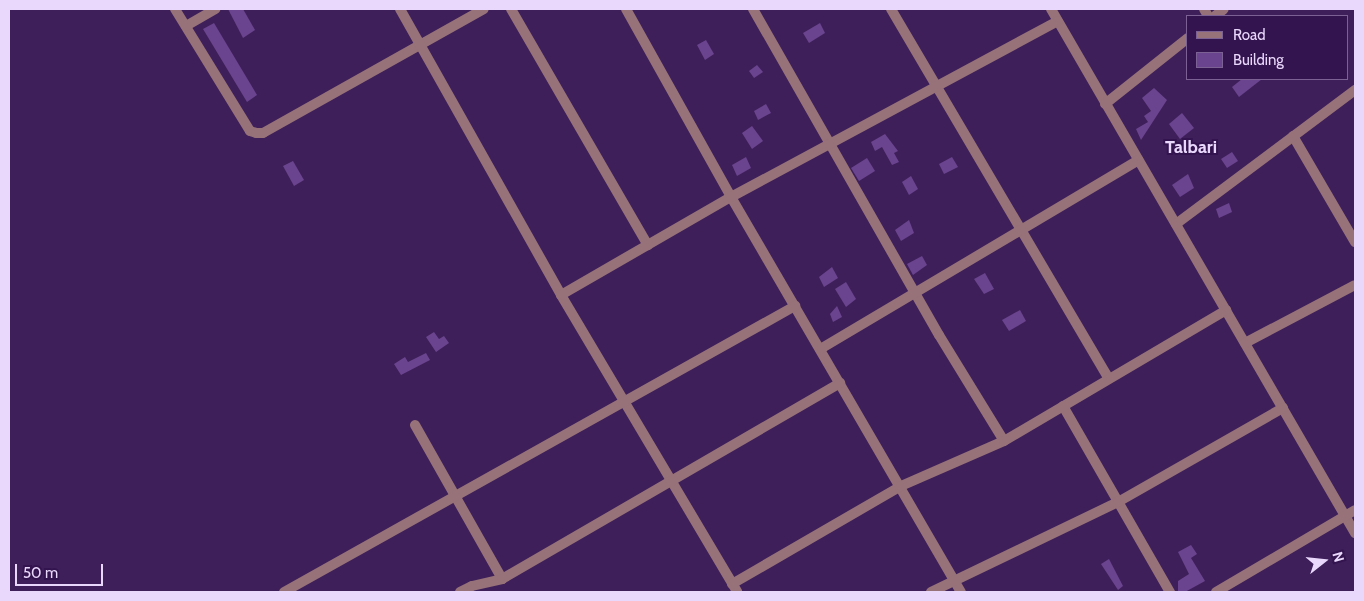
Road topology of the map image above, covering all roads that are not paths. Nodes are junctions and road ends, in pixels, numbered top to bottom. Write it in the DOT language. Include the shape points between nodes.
graph roads {
  1 [pos="175,9"];
  2 [pos="216,9"];
  3 [pos="400,9"];
  4 [pos="484,9"];
  5 [pos="511,9"];
  6 [pos="626,9"];
  7 [pos="753,9"];
  8 [pos="891,9"];
  9 [pos="1051,9"];
  10 [pos="1058,21"];
  11 [pos="186,26"];
  12 [pos="1186,40"];
  13 [pos="420,44"];
  14 [pos="936,86"];
  15 [pos="1355,90"];
  16 [pos="1105,104"];
  17 [pos="1293,136"];
  18 [pos="830,143"];
  19 [pos="1138,160"];
  20 [pos="731,197"];
  21 [pos="1176,224"];
  22 [pos="1020,229"];
  23 [pos="1355,242"];
  24 [pos="648,245"];
  25 [pos="1355,285"];
  26 [pos="915,292"];
  27 [pos="561,295"];
  28 [pos="795,306"];
  29 [pos="1226,310"];
  30 [pos="1245,343"];
  31 [pos="822,348"];
  32 [pos="1109,379"];
  33 [pos="840,383"];
  34 [pos="626,404"];
  35 [pos="1063,406"];
  36 [pos="1283,408"];
  37 [pos="415,425"];
  38 [pos="1004,441"];
  39 [pos="672,481"];
  40 [pos="901,486"];
  41 [pos="457,496"];
  42 [pos="1118,502"];
  43 [pos="1355,510"];
  44 [pos="1346,516"];
  45 [pos="1355,533"];
  46 [pos="954,579"];
  47 [pos="502,580"];
  48 [pos="735,588"];
  49 [pos="284,592"];
  50 [pos="460,592"];
  51 [pos="931,592"];
  52 [pos="962,592"];
  53 [pos="1170,592"];
  54 [pos="1216,592"];
  1 -- 11 [label="street"];
  2 -- 11 [label="street"];
  3 -- 13 [label="street"];
  4 -- 13 [label="street"];
  5 -- 24 [label="street"];
  6 -- 20 [label="street"];
  7 -- 18 [label="street"];
  8 -- 14 [label="street"];
  9 -- 10 [label="street"];
  10 -- 14 [label="street"];
  10 -- 16 [label="street"];
  11 -- 13 [label="street" via="250,131 256,133"];
  12 -- 16 [label="street"];
  13 -- 27 [label="street"];
  14 -- 18 [label="street"];
  14 -- 22 [label="street"];
  15 -- 17 [label="street"];
  16 -- 19 [label="street"];
  17 -- 21 [label="street"];
  17 -- 23 [label="street"];
  18 -- 20 [label="street"];
  18 -- 26 [label="street"];
  19 -- 21 [label="street"];
  19 -- 22 [label="street"];
  20 -- 24 [label="street"];
  20 -- 28 [label="street"];
  21 -- 29 [label="street"];
  22 -- 26 [label="street"];
  22 -- 32 [label="street"];
  24 -- 27 [label="street"];
  25 -- 30 [label="street"];
  26 -- 31 [label="street"];
  26 -- 38 [label="street"];
  27 -- 34 [label="street"];
  28 -- 31 [label="street"];
  28 -- 34 [label="street"];
  29 -- 30 [label="street"];
  29 -- 32 [label="street"];
  30 -- 36 [label="street"];
  31 -- 33 [label="street"];
  32 -- 35 [label="street"];
  33 -- 39 [label="street"];
  33 -- 40 [label="street"];
  34 -- 39 [label="street"];
  34 -- 41 [label="street"];
  35 -- 38 [label="street"];
  35 -- 42 [label="street"];
  36 -- 42 [label="street"];
  36 -- 44 [label="street"];
  37 -- 41 [label="street"];
  38 -- 40 [label="street"];
  39 -- 47 [label="street"];
  39 -- 48 [label="street"];
  40 -- 46 [label="street"];
  40 -- 48 [label="street"];
  41 -- 47 [label="street"];
  41 -- 49 [label="street"];
  42 -- 46 [label="street"];
  42 -- 53 [label="street"];
  43 -- 44 [label="street"];
  44 -- 45 [label="street"];
  44 -- 54 [label="street"];
  46 -- 51 [label="street"];
  46 -- 52 [label="street"];
  47 -- 50 [label="street"];
}
